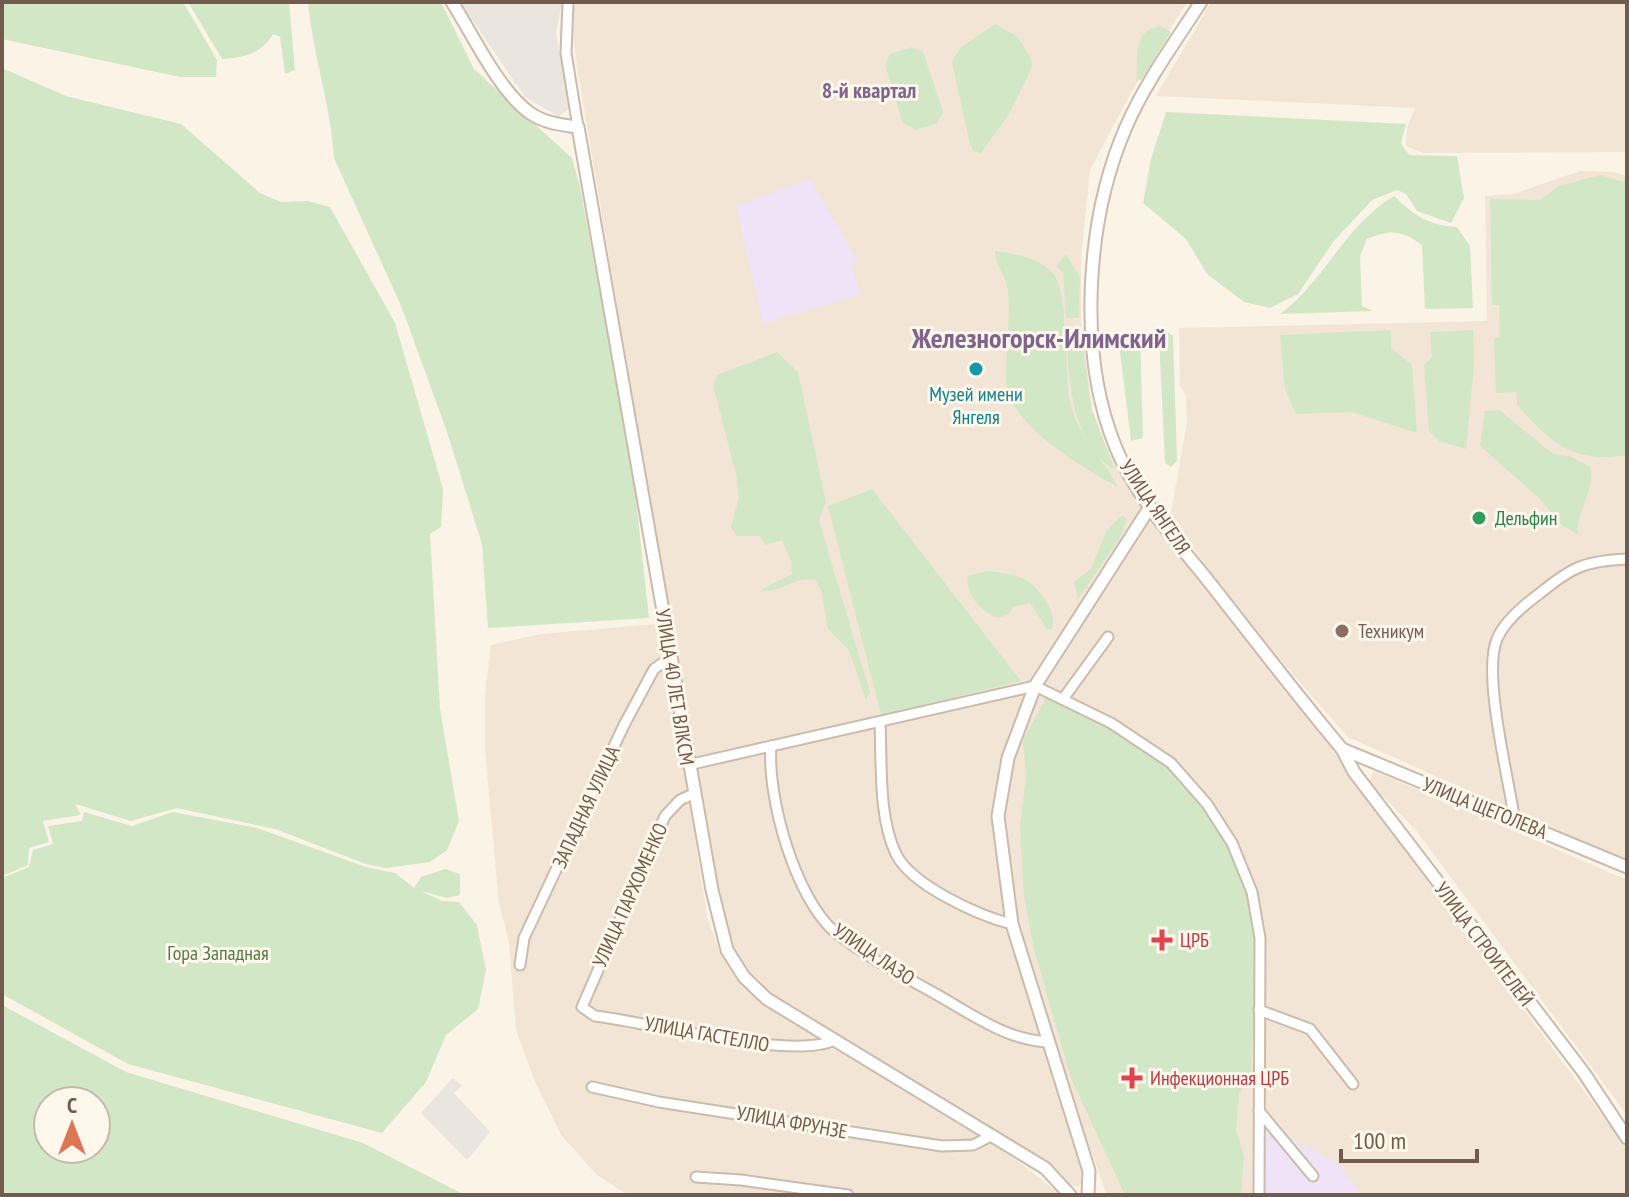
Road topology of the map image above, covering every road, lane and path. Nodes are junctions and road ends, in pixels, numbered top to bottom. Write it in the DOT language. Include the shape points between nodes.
graph roads {
  1 [pos="452,2"];
  2 [pos="568,2"];
  3 [pos="1201,2"];
  4 [pos="578,127"];
  5 [pos="1150,507"];
  6 [pos="1627,559"];
  7 [pos="1108,637"];
  8 [pos="670,658"];
  9 [pos="1035,686"];
  10 [pos="1063,699"];
  11 [pos="880,723"];
  12 [pos="771,746"];
  13 [pos="1342,749"];
  14 [pos="688,765"];
  15 [pos="693,794"];
  16 [pos="1515,822"];
  17 [pos="1627,867"];
  18 [pos="1012,924"];
  19 [pos="520,965"];
  20 [pos="582,1007"];
  21 [pos="1259,1010"];
  22 [pos="834,1040"];
  23 [pos="1047,1042"];
  24 [pos="1353,1084"];
  25 [pos="592,1087"];
  26 [pos="1259,1111"];
  27 [pos="991,1136"];
  28 [pos="1627,1138"];
  29 [pos="1313,1176"];
  30 [pos="696,1177"];
  31 [pos="848,1195"];
  32 [pos="1070,1195"];
  33 [pos="1088,1195"];
  34 [pos="1259,1195"];
  1 -- 4 [label="street" via="506,86 530,113"];
  2 -- 4 [label="street, УЛИЦА 40 ЛЕТ ВЛКСМ" via="566,53"];
  3 -- 5 [label="street, УЛИЦА ЯНГЕЛЯ" via="1126,125 1099,208 1095,244 1093,327 1104,417"];
  4 -- 8 [label="street, УЛИЦА 40 ЛЕТ ВЛКСМ"];
  5 -- 9 [label="street"];
  5 -- 13 [label="street, УЛИЦА ЯНГЕЛЯ"];
  6 -- 16 [label="street" via="1592,560 1569,569 1498,636 1491,672"];
  7 -- 10 [label="street"];
  8 -- 14 [label="street, УЛИЦА 40 ЛЕТ ВЛКСМ"];
  8 -- 19 [label="street, ЗАПАДНАЯ УЛИЦА" via="654,669 624,725 524,938"];
  9 -- 10 [label="street"];
  9 -- 11 [label="street"];
  9 -- 18 [label="street" via="1008,758 998,816"];
  10 -- 21 [label="street" via="1171,763 1232,843 1252,892 1260,938"];
  11 -- 12 [label="street"];
  11 -- 18 [label="street" via="886,812 896,854 952,901"];
  12 -- 14 [label="street"];
  12 -- 23 [label="street, УЛИЦА ЛАЗО" via="769,766 779,820 821,917 887,966 1012,1038"];
  13 -- 16 [label="street, УЛИЦА ЩЕГОЛЕВА"];
  13 -- 28 [label="street, УЛИЦА СТРОИТЕЛЕЙ"];
  14 -- 15 [label="street, УЛИЦА 40 ЛЕТ ВЛКСМ"];
  15 -- 20 [label="street, УЛИЦА ПАРХОМЕНКО" via="665,816"];
  15 -- 22 [label="street, УЛИЦА 40 ЛЕТ ВЛКСМ" via="727,950 767,999"];
  16 -- 17 [label="street, УЛИЦА ЩЕГОЛЕВА"];
  18 -- 23 [label="street"];
  20 -- 22 [label="street, УЛИЦА ГАСТЕЛЛО" via="595,1016 802,1049"];
  21 -- 24 [label="street" via="1310,1029"];
  21 -- 26 [label="street"];
  22 -- 27 [label="street, УЛИЦА 40 ЛЕТ ВЛКСМ"];
  23 -- 33 [label="street" via="1089,1171"];
  25 -- 27 [label="street, УЛИЦА ФРУНЗЕ" via="942,1146 973,1145"];
  26 -- 29 [label="street"];
  26 -- 34 [label="street"];
  27 -- 32 [label="street, УЛИЦА 40 ЛЕТ ВЛКСМ" via="1045,1168"];
  30 -- 31 [label="street"];
}
